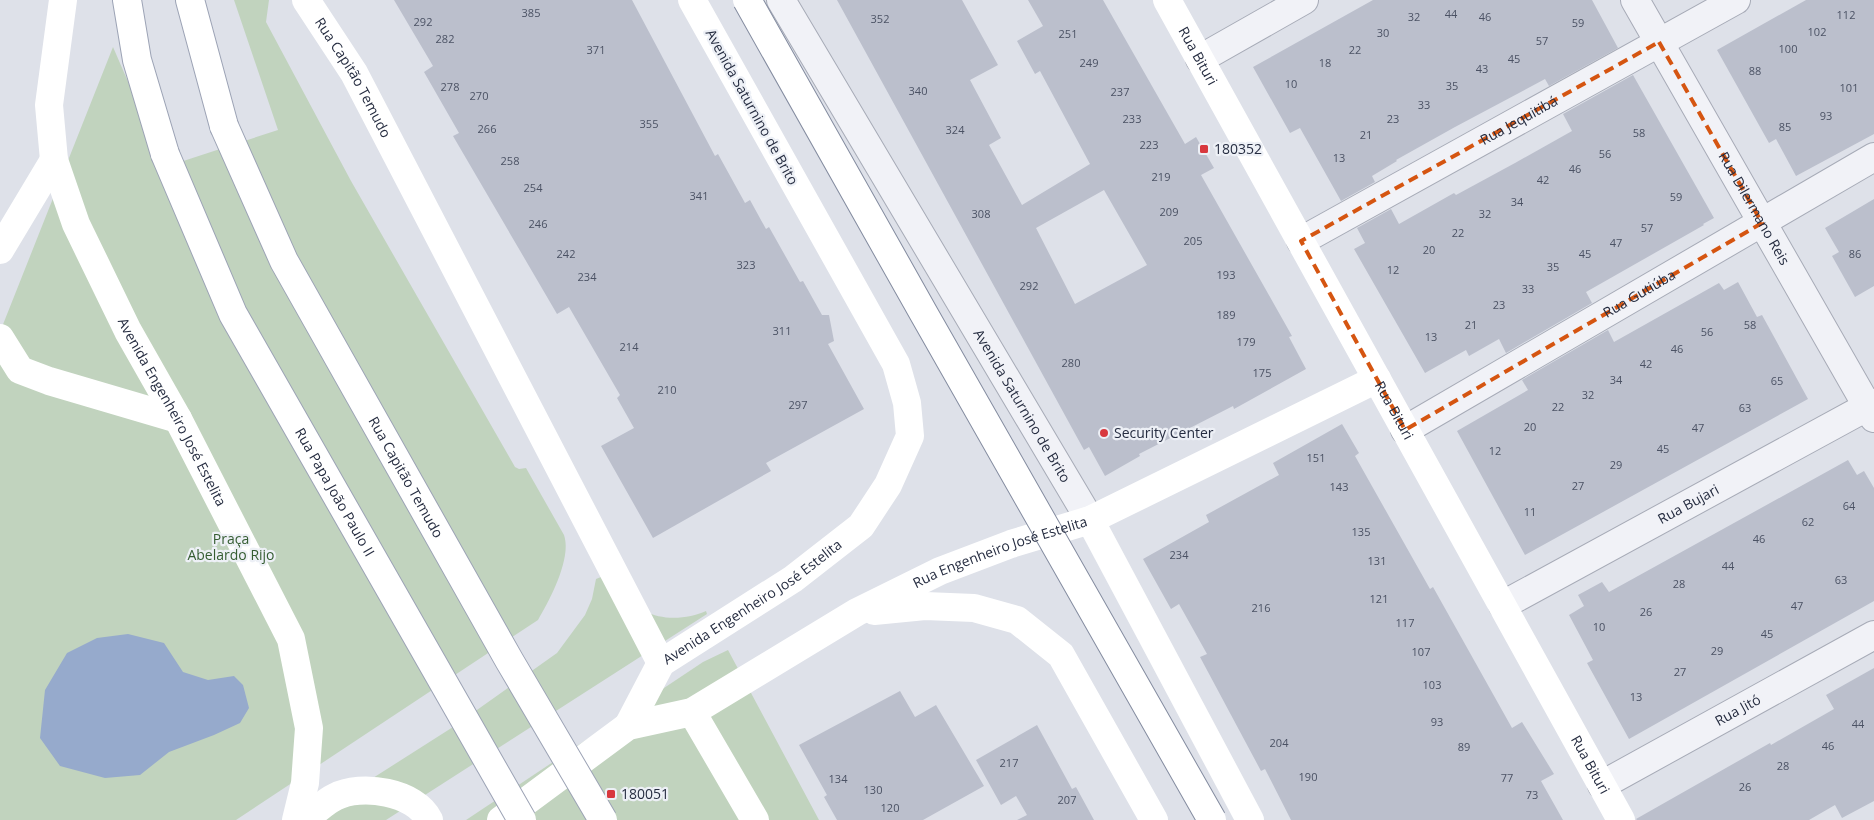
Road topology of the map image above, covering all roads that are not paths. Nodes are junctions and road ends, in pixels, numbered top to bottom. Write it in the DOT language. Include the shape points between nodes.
graph roads {
  1 [pos="63,0"];
  2 [pos="110,0"];
  3 [pos="127,0"];
  4 [pos="190,0"];
  5 [pos="306,0"];
  6 [pos="692,0"];
  7 [pos="747,0"];
  8 [pos="781,0"];
  9 [pos="1167,0"];
  10 [pos="1304,0"];
  11 [pos="1635,0"];
  12 [pos="1736,0"];
  13 [pos="1659,42"];
  14 [pos="1200,59"];
  15 [pos="137,60"];
  16 [pos="1874,158"];
  17 [pos="54,160"];
  18 [pos="1762,223"];
  19 [pos="1301,241"];
  20 [pos="0,250"];
  21 [pos="0,338"];
  22 [pos="1377,379"];
  23 [pos="1872,409"];
  24 [pos="178,420"];
  25 [pos="1405,430"];
  26 [pos="888,486"];
  27 [pos="1090,520"];
  28 [pos="1503,606"];
  29 [pos="857,612"];
  30 [pos="1874,635"];
  31 [pos="662,663"];
  32 [pos="692,712"];
  33 [pos="628,726"];
  34 [pos="1602,785"];
  35 [pos="296,820"];
  36 [pos="304,820"];
  37 [pos="429,820"];
  38 [pos="501,820"];
  39 [pos="522,820"];
  40 [pos="603,820"];
  41 [pos="755,820"];
  42 [pos="1154,820"];
  43 [pos="1212,820"];
  44 [pos="1250,820"];
  45 [pos="1621,820"];
  1 -- 17 [label="main road, Avenida Engenheiro José Estelita" via="49,106"];
  2 -- 15 [label="main road" via="118,34"];
  3 -- 15 [label="main road"];
  4 -- 40 [label="main road, Rua Capitão Temudo, bridge" via="224,126 284,261"];
  5 -- 31 [label="main road, Rua Capitão Temudo" via="354,73"];
  6 -- 26 [label="main road, Avenida Saturnino de Brito" via="896,364 907,402 910,436"];
  7 -- 43 [label="main road, bridge"];
  8 -- 27 [label="street, Avenida Saturnino de Brito"];
  9 -- 14 [label="main road, Rua Bituri"];
  10 -- 14 [label="street"];
  11 -- 13 [label="street, Rua Dilermano Reis"];
  12 -- 13 [label="street, Rua Jequitibá"];
  13 -- 18 [label="street, Rua Dilermano Reis"];
  13 -- 19 [label="street, Rua Jequitibá"];
  14 -- 19 [label="main road, Rua Bituri"];
  15 -- 39 [label="main road, Rua Papa João Paulo II, bridge" via="165,154 233,314"];
  16 -- 18 [label="street, Rua Gutiúba"];
  17 -- 20 [label="main road"];
  17 -- 24 [label="main road, Avenida Engenheiro José Estelita" via="76,224 128,331"];
  18 -- 23 [label="street, Rua Dilermano Reis"];
  18 -- 25 [label="street, Rua Gutiúba"];
  19 -- 22 [label="main road, Rua Bituri"];
  21 -- 24 [label="main road" via="20,370"];
  22 -- 25 [label="main road, Rua Bituri"];
  22 -- 27 [label="main road, Rua Engenheiro José Estelita"];
  23 -- 28 [label="street, Rua Bujari"];
  24 -- 35 [label="main road, Avenida Engenheiro José Estelita" via="292,639 310,728 305,783"];
  25 -- 28 [label="main road, Rua Bituri"];
  26 -- 31 [label="main road, Avenida Engenheiro José Estelita" via="861,526 794,579"];
  27 -- 29 [label="main road, Rua Engenheiro José Estelita" via="1011,544 940,571"];
  27 -- 44 [label="main road, Avenida Saturnino de Brito"];
  28 -- 34 [label="main road, Rua Bituri"];
  29 -- 32 [label="main road, Rua Engenheiro José Estelita"];
  29 -- 42 [label="main road" via="925,606 974,608 1016,620 1061,655"];
  30 -- 34 [label="street, Rua Jitó"];
  31 -- 33 [label="main road, Avenida Engenheiro José Estelita"];
  32 -- 33 [label="main road, Rua Engenheiro José Estelita"];
  32 -- 41 [label="main road"];
  33 -- 38 [label="main road"];
  34 -- 45 [label="main road, Rua Bituri"];
  36 -- 37 [label="main road" via="336,796 362,790 402,798 418,806"];
}
